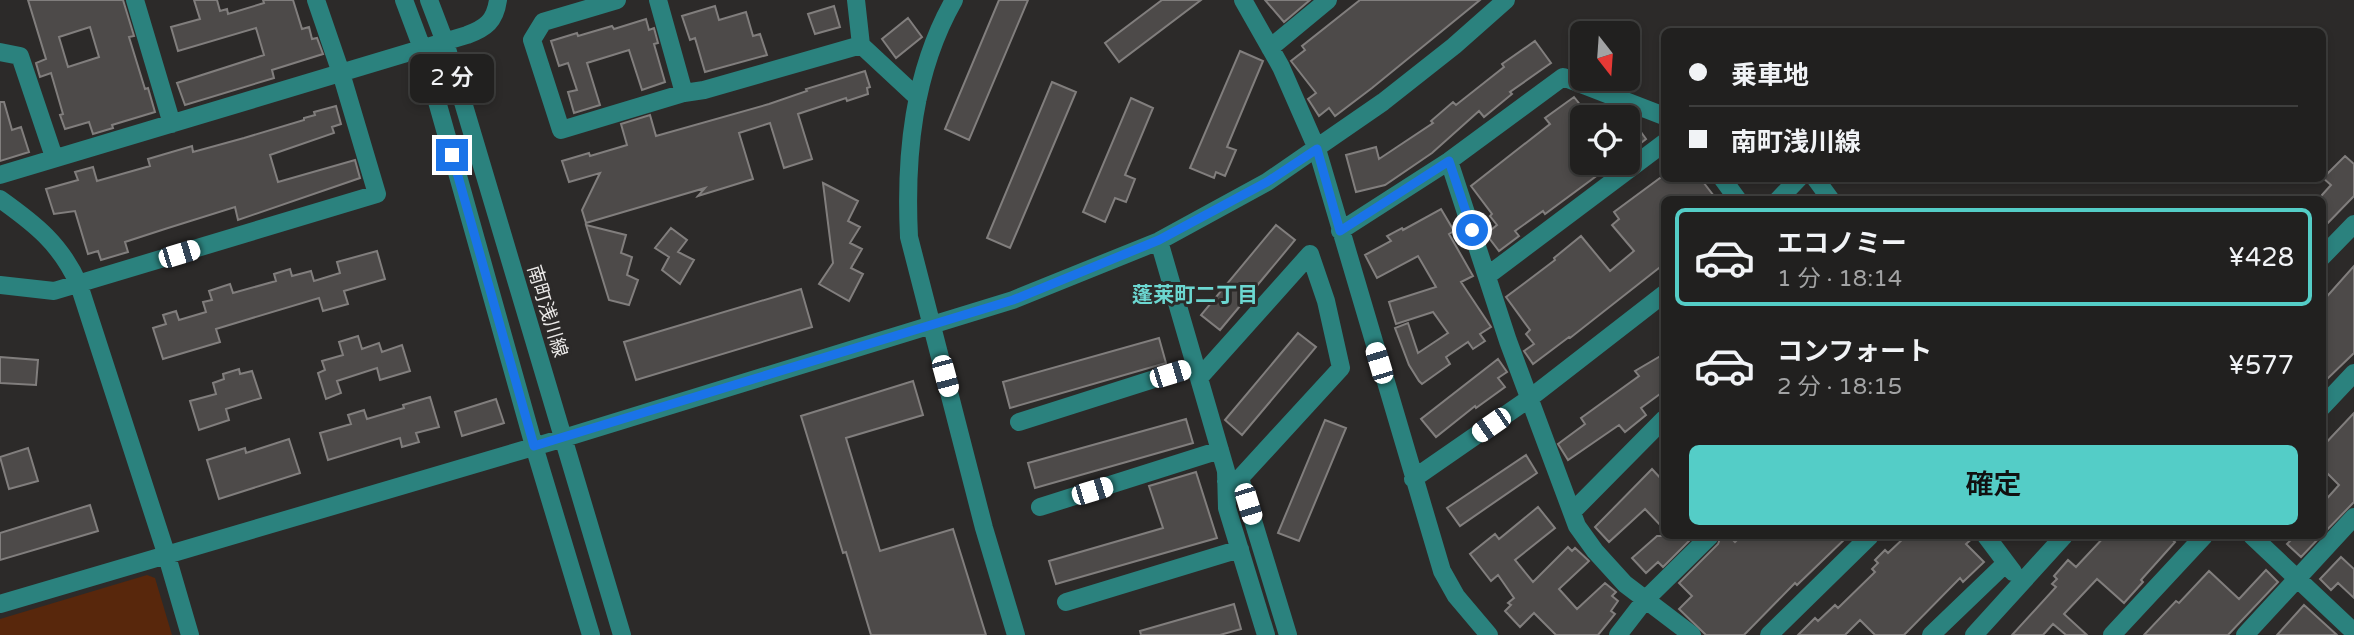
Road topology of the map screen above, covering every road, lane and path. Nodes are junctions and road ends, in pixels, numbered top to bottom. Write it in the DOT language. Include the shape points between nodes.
graph roads {
  1 [pos="316,0"];
  2 [pos="404,0"];
  3 [pos="429,0"];
  4 [pos="498,0"];
  5 [pos="617,0"];
  6 [pos="658,0"];
  7 [pos="856,0"];
  8 [pos="954,0"];
  9 [pos="1243,0"];
  10 [pos="1328,0"];
  11 [pos="1506,0"];
  12 [pos="141,1"];
  13 [pos="445,42"];
  14 [pos="861,45"];
  15 [pos="422,48"];
  16 [pos="1270,48"];
  17 [pos="0,52"];
  18 [pos="341,74"];
  19 [pos="684,93"];
  20 [pos="918,97"];
  21 [pos="1661,115"];
  22 [pos="172,124"];
  23 [pos="1661,145"];
  24 [pos="1317,149"];
  25 [pos="54,157"];
  26 [pos="1449,161"];
  27 [pos="0,175"];
  28 [pos="1795,182"];
  29 [pos="1782,196"];
  30 [pos="0,199"];
  31 [pos="2354,223"];
  32 [pos="1340,231"];
  33 [pos="1159,240"];
  34 [pos="2326,253"];
  35 [pos="1487,276"];
  36 [pos="0,285"];
  37 [pos="79,285"];
  38 [pos="1661,295"];
  39 [pos="931,325"];
  40 [pos="1197,372"];
  41 [pos="2354,373"];
  42 [pos="1530,398"];
  43 [pos="2326,403"];
  44 [pos="1019,422"];
  45 [pos="1661,422"];
  46 [pos="564,438"];
  47 [pos="534,446"];
  48 [pos="1220,450"];
  49 [pos="1233,479"];
  50 [pos="1413,479"];
  51 [pos="1040,506"];
  52 [pos="1572,512"];
  53 [pos="2354,517"];
  54 [pos="1707,539"];
  55 [pos="1867,539"];
  56 [pos="1988,539"];
  57 [pos="2061,539"];
  58 [pos="2201,539"];
  59 [pos="2255,539"];
  60 [pos="1240,549"];
  61 [pos="166,553"];
  62 [pos="2006,563"];
  63 [pos="2297,578"];
  64 [pos="2021,583"];
  65 [pos="1645,600"];
  66 [pos="1066,602"];
  67 [pos="0,604"];
  68 [pos="2354,632"];
  69 [pos="190,635"];
  70 [pos="591,635"];
  71 [pos="622,635"];
  72 [pos="1016,635"];
  73 [pos="1266,635"];
  74 [pos="1288,635"];
  75 [pos="1489,635"];
  76 [pos="1618,635"];
  77 [pos="1692,635"];
  78 [pos="1769,635"];
  79 [pos="1931,635"];
  80 [pos="1974,635"];
  81 [pos="2112,635"];
  82 [pos="2245,635"];
  1 -- 18 [label="street"];
  2 -- 15 [label="street"];
  3 -- 13 [label="street, 南町浅川線"];
  4 -- 13 [label="street" via="495,16 486,27"];
  5 -- 19 [label="street" via="543,22 532,40 561,130"];
  6 -- 19 [label="street"];
  7 -- 14 [label="street"];
  8 -- 20 [label="street" via="925,68"];
  9 -- 16 [label="street"];
  10 -- 16 [label="street"];
  11 -- 24 [label="street" via="1383,102"];
  12 -- 22 [label="street"];
  13 -- 15 [label="street"];
  13 -- 46 [label="street, 南町浅川線"];
  14 -- 19 [label="street"];
  14 -- 20 [label="street"];
  15 -- 18 [label="street"];
  15 -- 47 [label="street"];
  16 -- 24 [label="street"];
  17 -- 25 [label="street" via="20,56"];
  18 -- 22 [label="street"];
  18 -- 37 [label="street" via="377,194"];
  20 -- 39 [label="street" via="907,187 909,237"];
  21 -- 26 [label="street" via="1563,78"];
  22 -- 25 [label="street"];
  23 -- 35 [label="street"];
  24 -- 32 [label="street"];
  24 -- 33 [label="street" via="1267,182"];
  25 -- 27 [label="street"];
  26 -- 32 [label="street"];
  26 -- 35 [label="street"];
  28 -- 29 [label="street"];
  30 -- 37 [label="street" via="53,242"];
  31 -- 34 [label="street"];
  32 -- 50 [label="street"];
  33 -- 39 [label="street" via="1013,300"];
  33 -- 40 [label="street"];
  35 -- 42 [label="street"];
  36 -- 37 [label="street" via="54,290"];
  37 -- 61 [label="street"];
  38 -- 42 [label="street"];
  39 -- 46 [label="street"];
  39 -- 72 [label="street"];
  40 -- 44 [label="street"];
  40 -- 48 [label="street"];
  40 -- 49 [label="street" via="1310,254 1341,369"];
  41 -- 43 [label="street"];
  42 -- 50 [label="street"];
  42 -- 52 [label="street"];
  45 -- 52 [label="street"];
  46 -- 47 [label="street"];
  46 -- 71 [label="street, 南町浅川線"];
  47 -- 61 [label="street"];
  47 -- 70 [label="street"];
  48 -- 49 [label="street"];
  48 -- 51 [label="street"];
  49 -- 60 [label="street" via="1227,508"];
  49 -- 74 [label="street"];
  50 -- 75 [label="street" via="1442,571 1456,596"];
  52 -- 65 [label="street" via="1595,551"];
  53 -- 63 [label="street"];
  54 -- 65 [label="street"];
  55 -- 78 [label="street"];
  56 -- 62 [label="street"];
  57 -- 64 [label="street"];
  58 -- 81 [label="street"];
  59 -- 63 [label="street"];
  60 -- 66 [label="street"];
  60 -- 73 [label="street"];
  61 -- 67 [label="street"];
  61 -- 69 [label="street"];
  62 -- 64 [label="street"];
  62 -- 79 [label="street"];
  63 -- 68 [label="street"];
  63 -- 82 [label="street"];
  64 -- 80 [label="street"];
  65 -- 76 [label="street"];
  65 -- 77 [label="street"];
}
